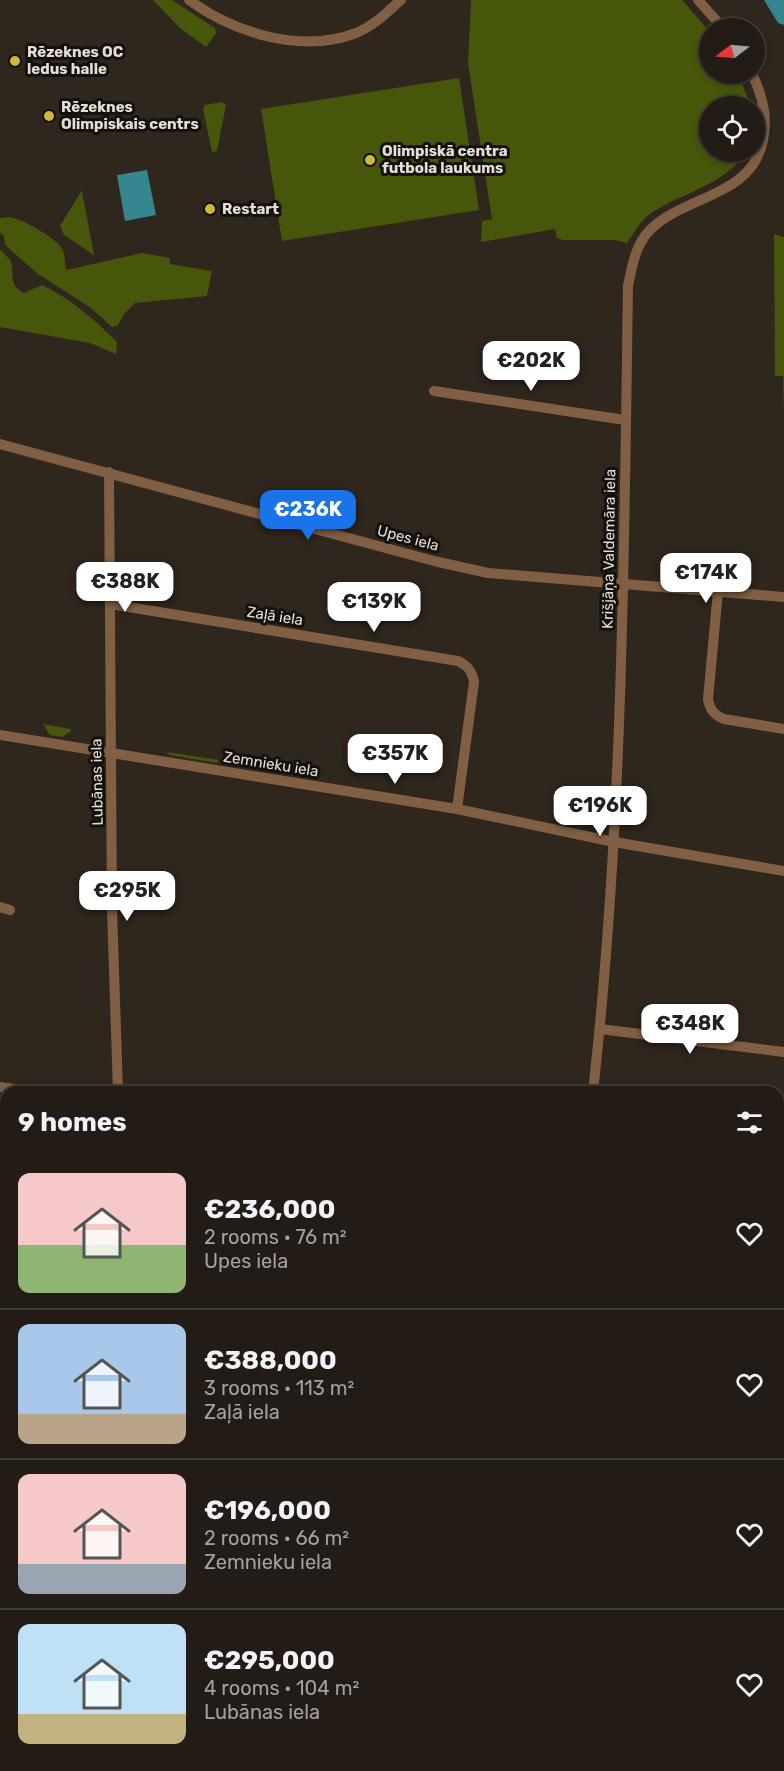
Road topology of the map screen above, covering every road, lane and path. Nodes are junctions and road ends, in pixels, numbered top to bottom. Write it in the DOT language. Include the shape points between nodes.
graph roads {
  1 [pos="189,0"];
  2 [pos="401,0"];
  3 [pos="698,0"];
  4 [pos="714,18"];
  5 [pos="756,84"];
  6 [pos="434,391"];
  7 [pos="625,420"];
  8 [pos="0,444"];
  9 [pos="110,472"];
  10 [pos="625,582"];
  11 [pos="718,591"];
  12 [pos="784,597"];
  13 [pos="110,604"];
  14 [pos="784,729"];
  15 [pos="0,735"];
  16 [pos="111,753"];
  17 [pos="457,809"];
  18 [pos="614,842"];
  19 [pos="784,871"];
  20 [pos="600,1029"];
  21 [pos="784,1052"];
  22 [pos="118,1086"];
  23 [pos="594,1086"];
  1 -- 2 [label="street" via="212,16 245,29 312,42 356,33"];
  3 -- 4 [label="street"];
  5 -- 7 [label="street, Krišjāņa Valdemāra iela" via="765,126 762,148 752,166 733,185 651,229 636,254 628,286"];
  6 -- 7 [label="street"];
  7 -- 10 [label="street, Krišjāņa Valdemāra iela"];
  8 -- 9 [label="street, Upes iela"];
  9 -- 10 [label="street, Upes iela" via="463,568"];
  9 -- 13 [label="street, Lubānas iela"];
  10 -- 11 [label="street, Upes iela"];
  10 -- 18 [label="street, Krišjāņa Valdemāra iela"];
  11 -- 12 [label="street, Upes iela"];
  11 -- 14 [label="street" via="709,708 724,719"];
  13 -- 16 [label="street, Lubānas iela"];
  13 -- 17 [label="street, Zaļā iela" via="466,665 474,682"];
  15 -- 16 [label="street, Zemnieku iela"];
  16 -- 17 [label="street, Zemnieku iela"];
  16 -- 22 [label="street, Lubānas iela"];
  17 -- 18 [label="street, Zemnieku iela"];
  18 -- 19 [label="street, Zemnieku iela"];
  18 -- 20 [label="street, Krišjāņa Valdemāra iela"];
  20 -- 21 [label="street"];
  20 -- 23 [label="street, Krišjāņa Valdemāra iela"];
}
